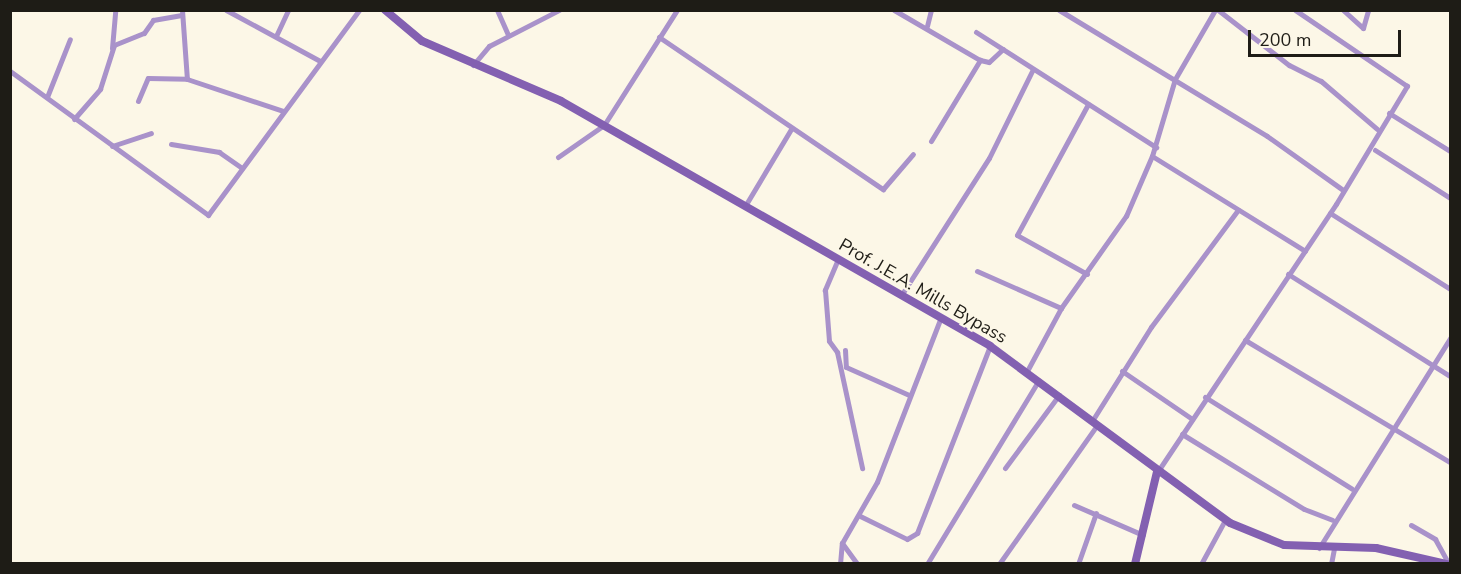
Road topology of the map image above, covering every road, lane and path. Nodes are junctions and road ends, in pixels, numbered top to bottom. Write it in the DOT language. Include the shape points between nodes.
graph roads {
  1 [pos="115,10"];
  2 [pos="226,10"];
  3 [pos="288,10"];
  4 [pos="359,10"];
  5 [pos="386,10"];
  6 [pos="496,10"];
  7 [pos="541,10"];
  8 [pos="559,10"];
  9 [pos="677,10"];
  10 [pos="894,10"];
  11 [pos="931,10"];
  12 [pos="1059,10"];
  13 [pos="1205,10"];
  14 [pos="1295,10"];
  15 [pos="1343,10"];
  16 [pos="1368,10"];
  17 [pos="1215,12"];
  18 [pos="182,13"];
  19 [pos="544,18"];
  20 [pos="927,26"];
  21 [pos="976,32"];
  22 [pos="508,35"];
  23 [pos="276,36"];
  24 [pos="659,37"];
  25 [pos="70,39"];
  26 [pos="112,48"];
  27 [pos="1003,49"];
  28 [pos="980,60"];
  29 [pos="320,61"];
  30 [pos="473,64"];
  31 [pos="1033,69"];
  32 [pos="10,71"];
  33 [pos="187,79"];
  34 [pos="1175,80"];
  35 [pos="47,97"];
  36 [pos="138,101"];
  37 [pos="1088,104"];
  38 [pos="283,111"];
  39 [pos="1389,113"];
  40 [pos="74,119"];
  41 [pos="604,124"];
  42 [pos="790,129"];
  43 [pos="1377,129"];
  44 [pos="151,133"];
  45 [pos="931,141"];
  46 [pos="171,144"];
  47 [pos="112,146"];
  48 [pos="1156,147"];
  49 [pos="1375,150"];
  50 [pos="1450,151"];
  51 [pos="913,154"];
  52 [pos="1152,156"];
  53 [pos="558,157"];
  54 [pos="242,168"];
  55 [pos="1343,190"];
  56 [pos="1450,198"];
  57 [pos="744,206"];
  58 [pos="1238,210"];
  59 [pos="1330,213"];
  60 [pos="1305,251"];
  61 [pos="838,259"];
  62 [pos="977,271"];
  63 [pos="1087,273"];
  64 [pos="1288,274"];
  65 [pos="1450,289"];
  66 [pos="902,294"];
  67 [pos="1061,308"];
  68 [pos="941,317"];
  69 [pos="1450,338"];
  70 [pos="1245,340"];
  71 [pos="990,346"];
  72 [pos="845,350"];
  73 [pos="1434,365"];
  74 [pos="1027,370"];
  75 [pos="1122,371"];
  76 [pos="1450,376"];
  77 [pos="1039,380"];
  78 [pos="909,395"];
  79 [pos="1059,395"];
  80 [pos="1205,397"];
  81 [pos="1192,418"];
  82 [pos="1094,423"];
  83 [pos="1395,427"];
  84 [pos="1182,434"];
  85 [pos="1450,462"];
  86 [pos="862,468"];
  87 [pos="1005,468"];
  88 [pos="1157,472"];
  89 [pos="1352,489"];
  90 [pos="1074,505"];
  91 [pos="1096,513"];
  92 [pos="860,516"];
  93 [pos="1225,520"];
  94 [pos="1332,520"];
  95 [pos="1411,525"];
  96 [pos="1143,535"];
  97 [pos="842,543"];
  98 [pos="1318,549"];
  99 [pos="1334,549"];
  100 [pos="1405,553"];
  101 [pos="1436,562"];
  102 [pos="840,564"];
  103 [pos="857,564"];
  104 [pos="927,564"];
  105 [pos="999,564"];
  106 [pos="1078,564"];
  107 [pos="1135,564"];
  108 [pos="1201,564"];
  109 [pos="1331,564"];
  110 [pos="1403,564"];
  111 [pos="1448,564"];
  1 -- 26 [label="street"];
  2 -- 23 [label="street"];
  3 -- 23 [label="street"];
  4 -- 29 [label="street"];
  5 -- 30 [label="street, Prof. J.E.A. Mills Bypass" via="422,41"];
  6 -- 22 [label="street"];
  7 -- 19 [label="street"];
  8 -- 19 [label="street"];
  9 -- 24 [label="street"];
  10 -- 20 [label="street"];
  11 -- 20 [label="street"];
  12 -- 34 [label="street"];
  13 -- 17 [label="street"];
  14 -- 39 [label="street" via="1407,86"];
  15 -- 16 [label="street" via="1363,28"];
  17 -- 34 [label="street"];
  17 -- 43 [label="street" via="1282,60 1321,81"];
  18 -- 26 [label="street" via="153,20 144,33"];
  18 -- 33 [label="street"];
  19 -- 22 [label="street"];
  20 -- 28 [label="street"];
  21 -- 27 [label="street"];
  22 -- 30 [label="street"];
  23 -- 29 [label="street"];
  24 -- 41 [label="street"];
  24 -- 42 [label="street"];
  25 -- 35 [label="street"];
  26 -- 40 [label="street" via="100,89"];
  27 -- 28 [label="street" via="989,62"];
  27 -- 31 [label="street"];
  28 -- 45 [label="street"];
  29 -- 38 [label="street"];
  30 -- 41 [label="street, Prof. J.E.A. Mills Bypass"];
  31 -- 37 [label="street"];
  31 -- 66 [label="street" via="989,158"];
  32 -- 35 [label="street"];
  33 -- 36 [label="street" via="148,78"];
  33 -- 38 [label="street"];
  34 -- 48 [label="street"];
  34 -- 55 [label="street"];
  35 -- 40 [label="street"];
  37 -- 48 [label="street"];
  37 -- 63 [label="street" via="1017,235"];
  38 -- 54 [label="street"];
  39 -- 43 [label="street"];
  39 -- 50 [label="street"];
  40 -- 47 [label="street"];
  41 -- 53 [label="street"];
  41 -- 57 [label="street, Prof. J.E.A. Mills Bypass"];
  42 -- 51 [label="street" via="883,189"];
  42 -- 57 [label="street"];
  43 -- 55 [label="street"];
  44 -- 47 [label="street"];
  46 -- 54 [label="street" via="219,152"];
  47 -- 54 [label="street" via="208,215"];
  48 -- 52 [label="street"];
  49 -- 56 [label="street"];
  52 -- 58 [label="street"];
  52 -- 63 [label="street" via="1126,216"];
  55 -- 59 [label="street"];
  57 -- 61 [label="street, Prof. J.E.A. Mills Bypass"];
  58 -- 60 [label="street"];
  58 -- 75 [label="street"];
  59 -- 60 [label="street"];
  59 -- 65 [label="street"];
  60 -- 64 [label="street"];
  61 -- 66 [label="street, Prof. J.E.A. Mills Bypass"];
  61 -- 86 [label="street" via="825,290 829,341 837,352"];
  62 -- 67 [label="street"];
  63 -- 67 [label="street"];
  64 -- 70 [label="street"];
  64 -- 73 [label="street"];
  66 -- 68 [label="street, Prof. J.E.A. Mills Bypass"];
  67 -- 74 [label="street"];
  68 -- 71 [label="street, Prof. J.E.A. Mills Bypass"];
  68 -- 78 [label="street"];
  69 -- 73 [label="street"];
  70 -- 80 [label="street"];
  70 -- 83 [label="street"];
  71 -- 74 [label="street, Prof. J.E.A. Mills Bypass"];
  71 -- 92 [label="street" via="917,533 908,538"];
  72 -- 78 [label="street" via="846,366"];
  73 -- 76 [label="street"];
  73 -- 83 [label="street"];
  74 -- 77 [label="street, Prof. J.E.A. Mills Bypass"];
  75 -- 81 [label="street"];
  75 -- 82 [label="street"];
  77 -- 79 [label="street, Prof. J.E.A. Mills Bypass"];
  77 -- 104 [label="street"];
  78 -- 92 [label="street"];
  79 -- 82 [label="street, Prof. J.E.A. Mills Bypass"];
  79 -- 87 [label="street"];
  80 -- 81 [label="street"];
  80 -- 89 [label="street"];
  81 -- 84 [label="street"];
  82 -- 88 [label="street, Prof. J.E.A. Mills Bypass"];
  82 -- 105 [label="street"];
  83 -- 85 [label="street"];
  83 -- 89 [label="street"];
  84 -- 88 [label="street"];
  84 -- 94 [label="street" via="1304,509"];
  88 -- 93 [label="street, Prof. J.E.A. Mills Bypass"];
  88 -- 96 [label="street"];
  89 -- 94 [label="street"];
  90 -- 91 [label="street"];
  91 -- 96 [label="street"];
  91 -- 106 [label="street"];
  92 -- 97 [label="street"];
  93 -- 98 [label="street, Prof. J.E.A. Mills Bypass" via="1261,539"];
  93 -- 108 [label="street"];
  94 -- 98 [label="street"];
  95 -- 111 [label="street" via="1435,539"];
  96 -- 107 [label="street"];
  97 -- 102 [label="street"];
  97 -- 103 [label="street"];
  98 -- 99 [label="street, Prof. J.E.A. Mills Bypass"];
  99 -- 100 [label="street, Prof. J.E.A. Mills Bypass"];
  99 -- 109 [label="street"];
  100 -- 101 [label="street, Prof. J.E.A. Mills Bypass"];
  100 -- 110 [label="street"];
  101 -- 111 [label="street, Prof. J.E.A. Mills Bypass"];
}
